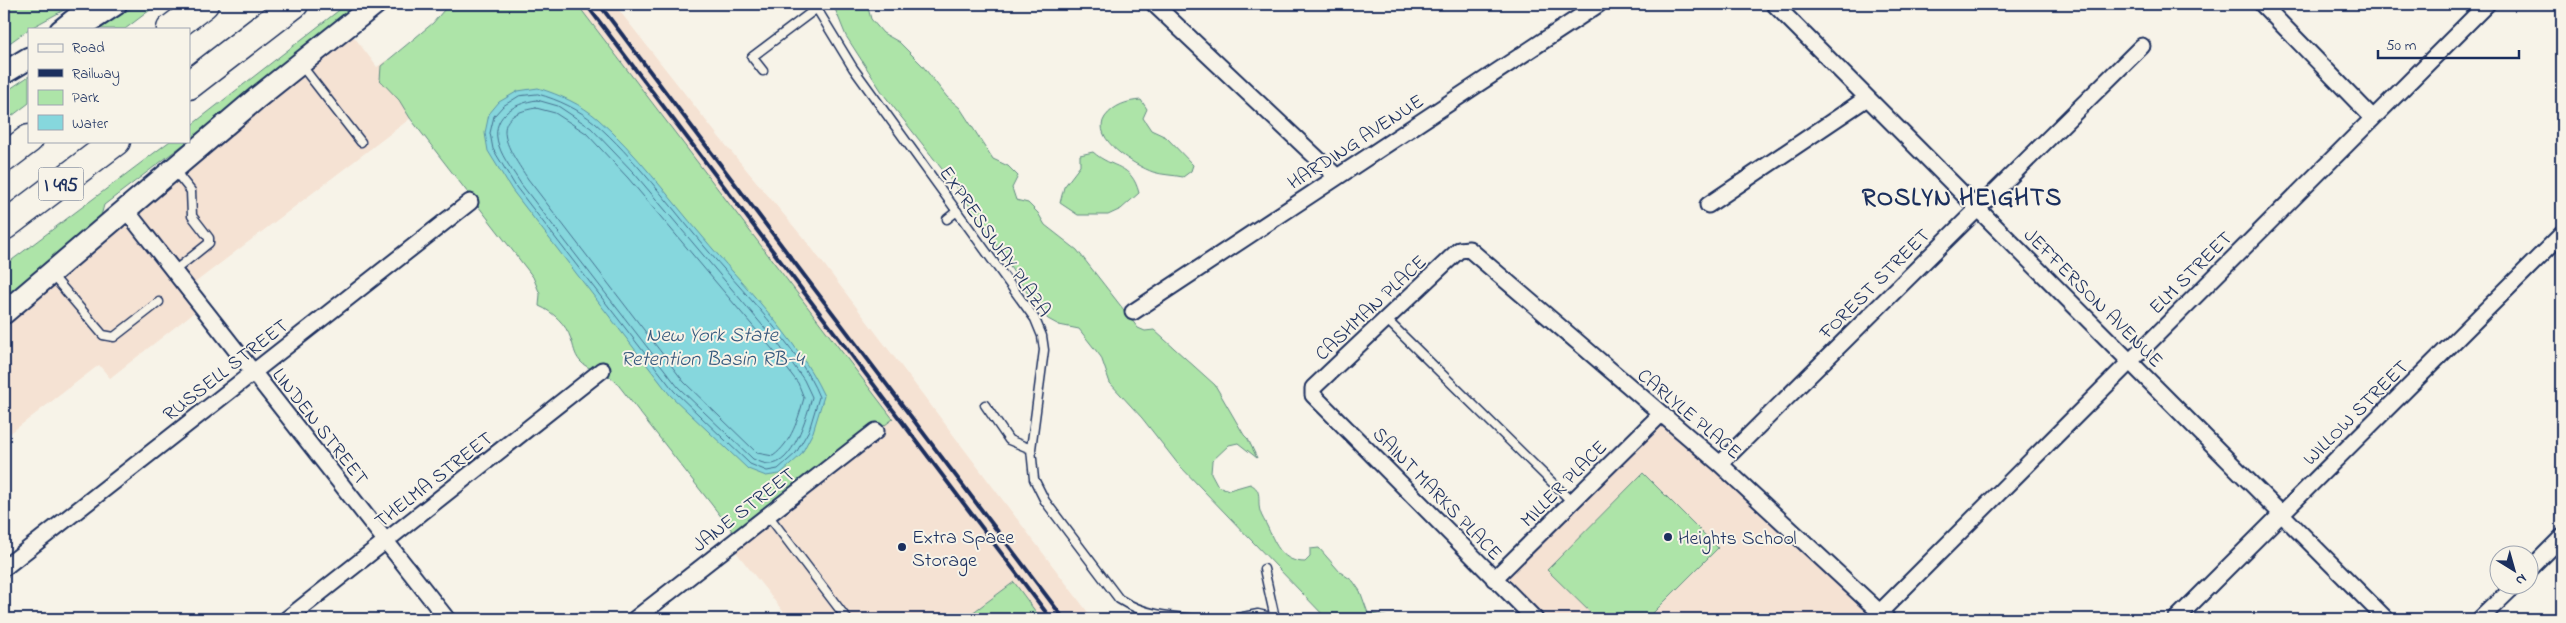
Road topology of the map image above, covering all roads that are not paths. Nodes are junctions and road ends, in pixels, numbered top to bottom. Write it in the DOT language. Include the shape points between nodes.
graph roads {
  1 [pos="88,4"];
  2 [pos="116,4"];
  3 [pos="204,4"];
  4 [pos="294,4"];
  5 [pos="375,4"];
  6 [pos="1154,4"];
  7 [pos="1599,4"];
  8 [pos="1774,4"];
  9 [pos="2262,4"];
  10 [pos="2487,4"];
  11 [pos="815,6"];
  12 [pos="59,28"];
  13 [pos="80,28"];
  14 [pos="172,28"];
  15 [pos="2142,46"];
  16 [pos="28,54"];
  17 [pos="28,59"];
  18 [pos="299,63"];
  19 [pos="763,71"];
  20 [pos="5,72"];
  21 [pos="190,84"];
  22 [pos="1868,98"];
  23 [pos="2373,118"];
  24 [pos="28,140"];
  25 [pos="115,142"];
  26 [pos="361,142"];
  27 [pos="4,158"];
  28 [pos="173,170"];
  29 [pos="1337,177"];
  30 [pos="470,202"];
  31 [pos="1708,205"];
  32 [pos="1977,209"];
  33 [pos="126,210"];
  34 [pos="957,212"];
  35 [pos="947,219"];
  36 [pos="4,226"];
  37 [pos="2562,234"];
  38 [pos="1459,250"];
  39 [pos="174,271"];
  40 [pos="51,273"];
  41 [pos="159,302"];
  42 [pos="1133,312"];
  43 [pos="4,313"];
  44 [pos="1386,319"];
  45 [pos="2129,361"];
  46 [pos="602,370"];
  47 [pos="253,372"];
  48 [pos="1313,395"];
  49 [pos="985,405"];
  50 [pos="1660,415"];
  51 [pos="876,431"];
  52 [pos="1031,448"];
  53 [pos="1720,464"];
  54 [pos="1572,502"];
  55 [pos="2282,514"];
  56 [pos="768,515"];
  57 [pos="2562,537"];
  58 [pos="386,541"];
  59 [pos="2538,561"];
  60 [pos="4,568"];
  61 [pos="1264,569"];
  62 [pos="1494,579"];
  63 [pos="2504,596"];
  64 [pos="1883,615"];
  65 [pos="1276,618"];
  66 [pos="287,619"];
  67 [pos="448,619"];
  68 [pos="635,619"];
  69 [pos="847,619"];
  70 [pos="1198,619"];
  71 [pos="1233,619"];
  72 [pos="1535,619"];
  73 [pos="2176,619"];
  74 [pos="2386,619"];
  75 [pos="2480,619"];
  1 -- 12 [label="street"];
  2 -- 13 [label="main road"];
  3 -- 14 [label="highway"];
  4 -- 21 [label="highway"];
  5 -- 18 [label="main road"];
  6 -- 29 [label="street"];
  7 -- 29 [label="street, HARDING AVENUE"];
  8 -- 22 [label="street, JEFFERSON AVENUE"];
  9 -- 23 [label="street"];
  10 -- 23 [label="street, ELM STREET"];
  11 -- 19 [label="lane" via="752,57"];
  11 -- 34 [label="lane, EXPRESSWAY PLAZA" via="853,68"];
  15 -- 32 [label="street, FOREST STREET"];
  16 -- 20 [label="street"];
  17 -- 20 [label="main road"];
  18 -- 26 [label="lane"];
  18 -- 28 [label="main road"];
  22 -- 31 [label="street"];
  22 -- 32 [label="street, JEFFERSON AVENUE"];
  23 -- 45 [label="street, ELM STREET"];
  24 -- 27 [label="highway, I 495"];
  25 -- 36 [label="highway, I 495"];
  28 -- 33 [label="main road"];
  28 -- 39 [label="lane" via="191,191 192,216 209,238 209,243"];
  29 -- 42 [label="street, HARDING AVENUE"];
  30 -- 47 [label="street, RUSSELL STREET"];
  32 -- 45 [label="street, JEFFERSON AVENUE"];
  32 -- 53 [label="street, FOREST STREET"];
  33 -- 39 [label="street, LINDEN STREET"];
  33 -- 40 [label="main road"];
  34 -- 35 [label="lane"];
  34 -- 52 [label="lane, EXPRESSWAY PLAZA" via="1035,319 1042,336 1044,350"];
  37 -- 55 [label="street, WILLOW STREET"];
  38 -- 44 [label="street, CASHMAN PLACE"];
  38 -- 50 [label="street, CARLYLE PLACE" via="1469,249"];
  39 -- 47 [label="street, LINDEN STREET"];
  40 -- 41 [label="lane" via="103,335 114,337"];
  40 -- 43 [label="main road"];
  44 -- 48 [label="street, CASHMAN PLACE" via="1313,388"];
  44 -- 54 [label="lane"];
  45 -- 55 [label="street, JEFFERSON AVENUE"];
  45 -- 64 [label="street, ELM STREET"];
  46 -- 58 [label="street, THELMA STREET"];
  47 -- 58 [label="street, LINDEN STREET"];
  47 -- 60 [label="street, RUSSELL STREET"];
  48 -- 62 [label="street, SAINT MARKS PLACE"];
  49 -- 52 [label="lane" via="1009,440"];
  50 -- 53 [label="street, CARLYLE PLACE"];
  50 -- 54 [label="street, MILLER PLACE"];
  51 -- 56 [label="street, JANE STREET"];
  52 -- 70 [label="lane, EXPRESSWAY PLAZA" via="1034,479 1045,501 1119,599 1134,609 1162,616"];
  53 -- 64 [label="street, CARLYLE PLACE"];
  54 -- 62 [label="street, MILLER PLACE"];
  55 -- 73 [label="street, WILLOW STREET"];
  55 -- 74 [label="street, JEFFERSON AVENUE"];
  56 -- 68 [label="street, JANE STREET"];
  56 -- 69 [label="lane"];
  57 -- 59 [label="street"];
  58 -- 66 [label="street, THELMA STREET"];
  58 -- 67 [label="street, LINDEN STREET"];
  61 -- 65 [label="lane"];
  62 -- 72 [label="street, SAINT MARKS PLACE"];
  63 -- 75 [label="street"];
  65 -- 71 [label="lane" via="1258,614"];
}
